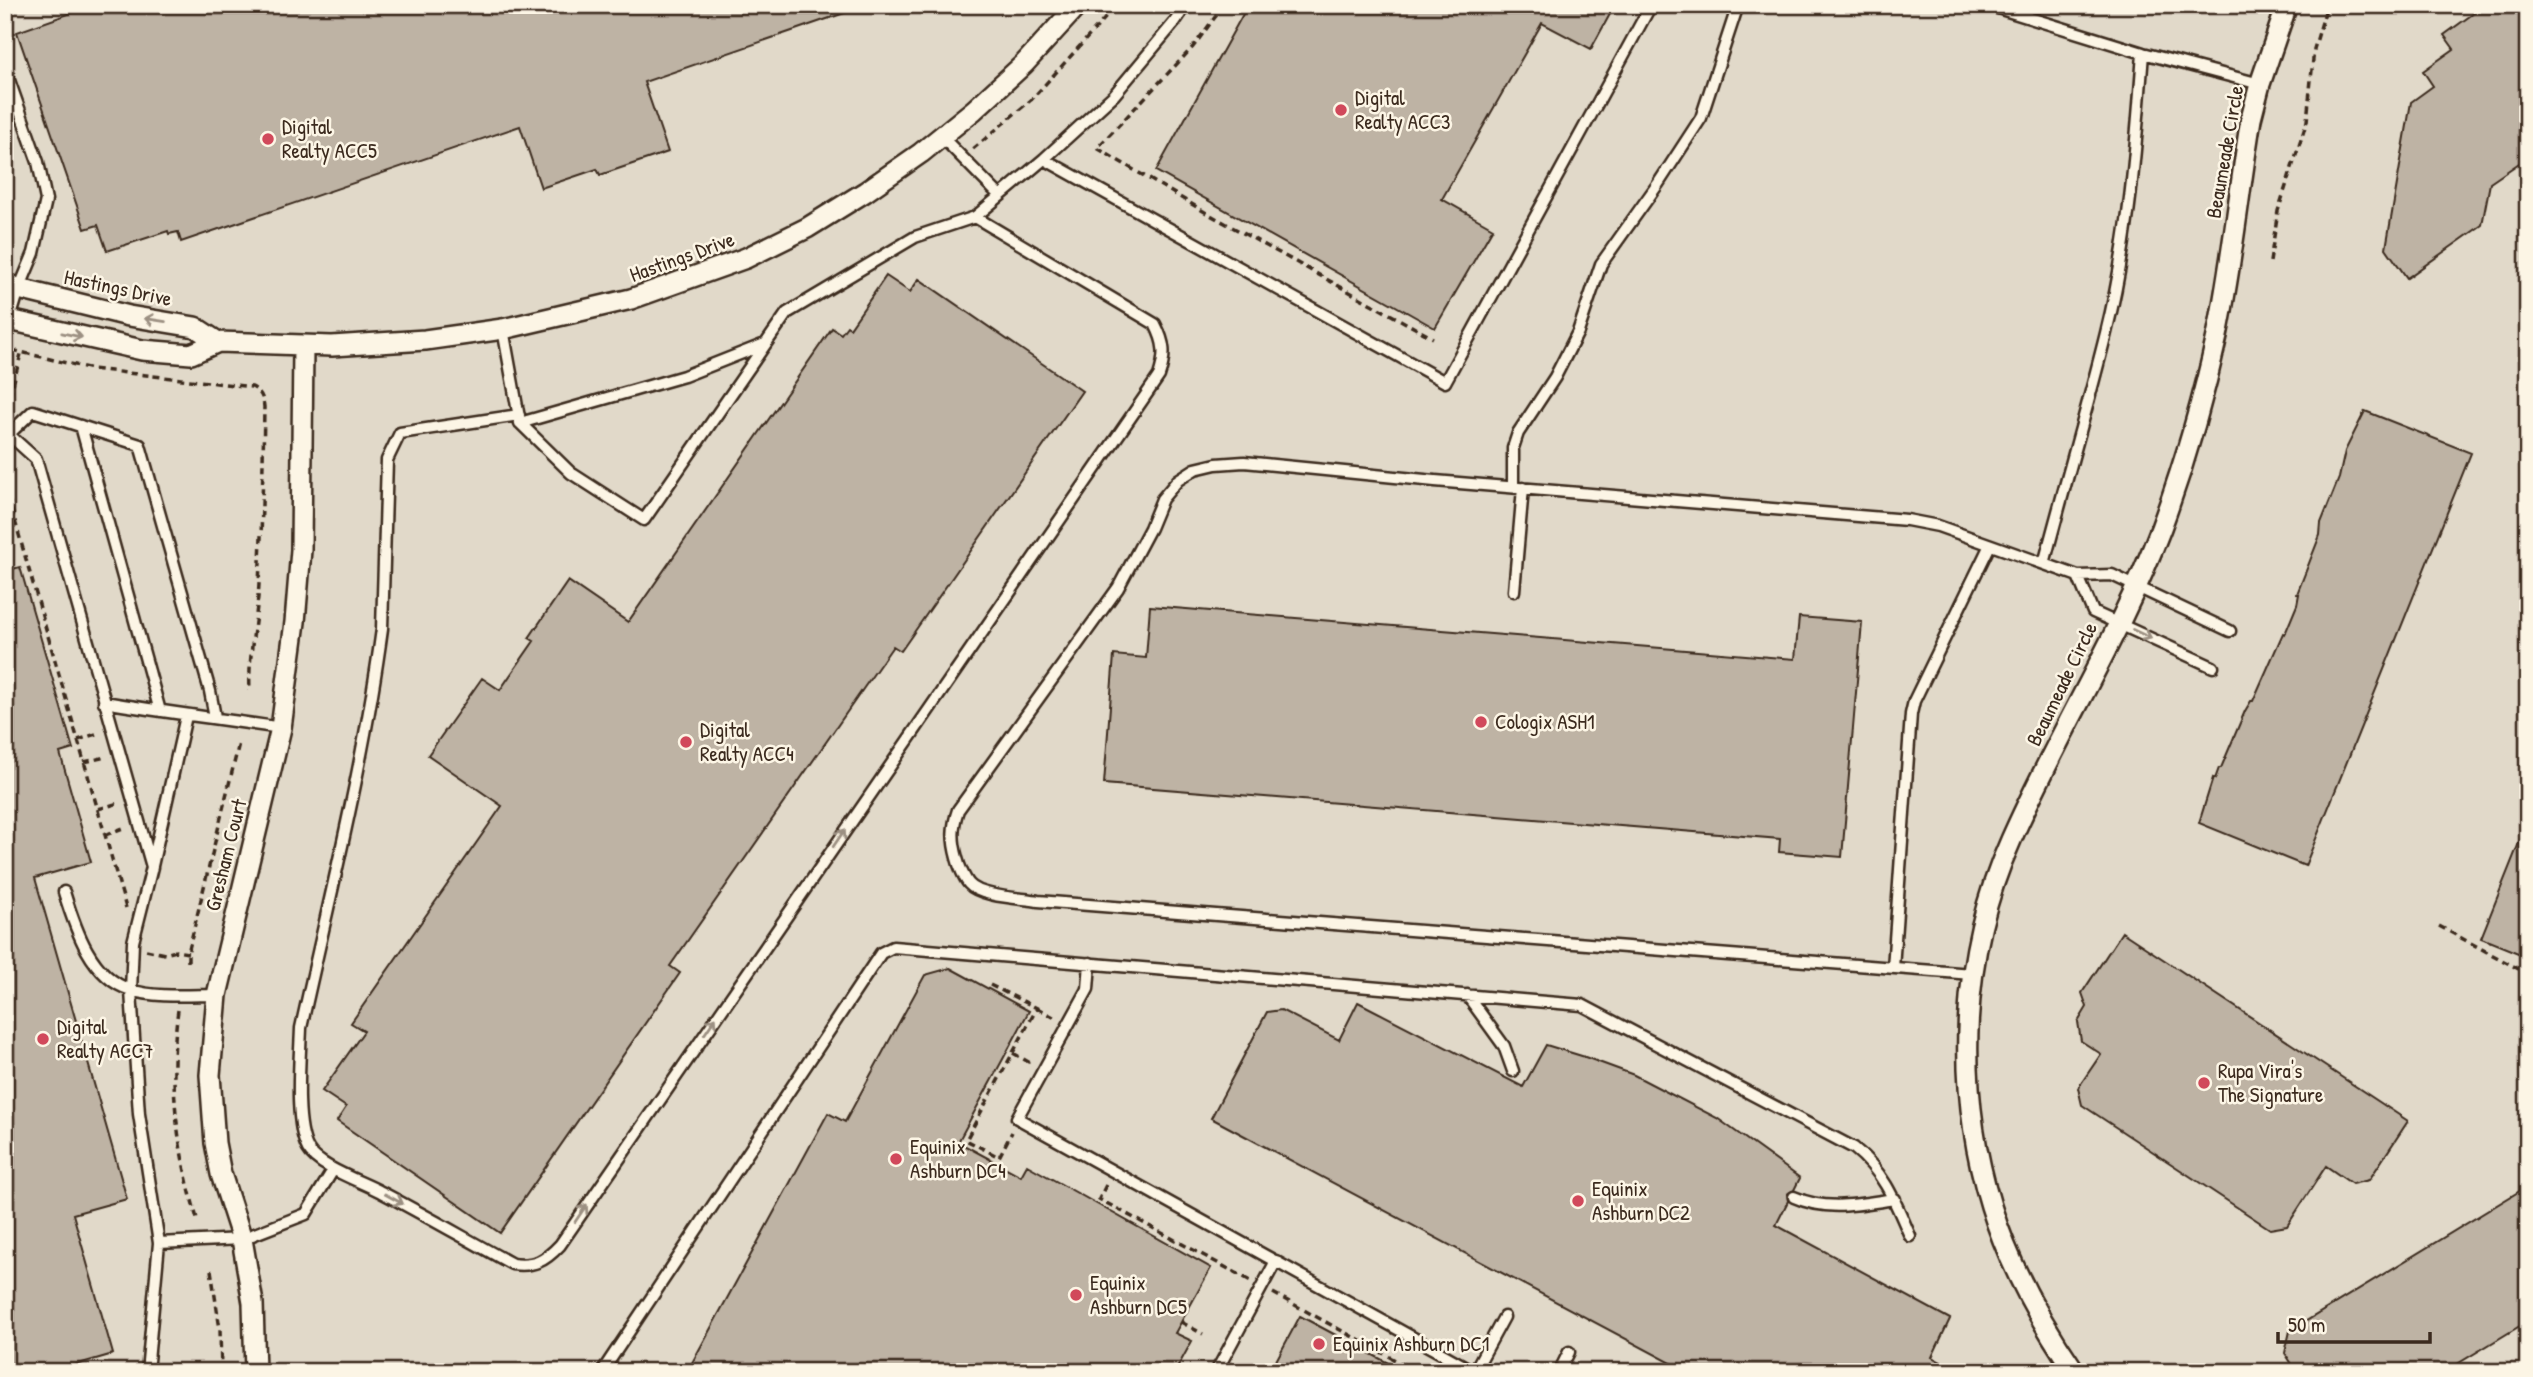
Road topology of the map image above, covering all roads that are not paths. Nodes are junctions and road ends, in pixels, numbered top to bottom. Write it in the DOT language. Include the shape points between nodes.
graph roads {
  1 [pos="1077,5"];
  2 [pos="1186,5"];
  3 [pos="1651,5"];
  4 [pos="1738,5"];
  5 [pos="1988,5"];
  6 [pos="2287,5"];
  7 [pos="2143,53"];
  8 [pos="5,69"];
  9 [pos="2259,84"];
  10 [pos="942,136"];
  11 [pos="1044,159"];
  12 [pos="1000,196"];
  13 [pos="975,218"];
  14 [pos="12,286"];
  15 [pos="7,326"];
  16 [pos="503,329"];
  17 [pos="218,342"];
  18 [pos="765,344"];
  19 [pos="303,346"];
  20 [pos="520,419"];
  21 [pos="81,426"];
  22 [pos="7,433"];
  23 [pos="1518,487"];
  24 [pos="1990,545"];
  25 [pos="2044,564"];
  26 [pos="2078,576"];
  27 [pos="2136,585"];
  28 [pos="1514,592"];
  29 [pos="2118,623"];
  30 [pos="2230,631"];
  31 [pos="2213,667"];
  32 [pos="104,702"];
  33 [pos="160,711"];
  34 [pos="186,716"];
  35 [pos="215,717"];
  36 [pos="281,728"];
  37 [pos="152,867"];
  38 [pos="64,892"];
  39 [pos="1090,964"];
  40 [pos="1893,968"];
  41 [pos="1972,974"];
  42 [pos="131,990"];
  43 [pos="217,995"];
  44 [pos="1467,995"];
  45 [pos="1513,1070"];
  46 [pos="333,1170"];
  47 [pos="1794,1197"];
  48 [pos="1895,1199"];
  49 [pos="1910,1236"];
  50 [pos="242,1239"];
  51 [pos="159,1243"];
  52 [pos="1276,1261"];
  53 [pos="1504,1317"];
  54 [pos="1569,1352"];
  55 [pos="147,1372"];
  56 [pos="255,1372"];
  57 [pos="602,1372"];
  58 [pos="1216,1372"];
  59 [pos="1474,1372"];
  60 [pos="1559,1372"];
  61 [pos="2075,1372"];
  1 -- 10 [label="street, Hastings Drive" via="1024,64"];
  2 -- 11 [label="lane" via="1114,94"];
  3 -- 11 [label="lane" via="1445,382"];
  4 -- 23 [label="lane" via="1701,118 1601,264 1578,332 1518,433 1513,448"];
  5 -- 7 [label="lane"];
  6 -- 9 [label="street, Beaumeade Circle"];
  7 -- 9 [label="lane"];
  7 -- 25 [label="lane" via="2135,161 2116,284"];
  8 -- 14 [label="lane" via="38,162 46,200 34,253"];
  9 -- 27 [label="street, Beaumeade Circle" via="2224,297 2202,397 2172,497"];
  10 -- 12 [label="lane"];
  10 -- 16 [label="street, Hastings Drive" via="865,192 746,258 631,299"];
  11 -- 12 [label="lane"];
  12 -- 13 [label="lane"];
  13 -- 18 [label="lane" via="915,237 810,299 787,313"];
  46 -- 13 [label="lane, one-way" via="512,1264 527,1266 545,1260 560,1245 1159,376 1165,357 1155,324"];
  14 -- 15 [label="lane"];
  17 -- 14 [label="street, Hastings Drive, one-way" via="195,327 129,316"];
  15 -- 17 [label="street, Hastings Drive, one-way" via="164,352 191,354"];
  16 -- 19 [label="street, Hastings Drive" via="392,343"];
  16 -- 20 [label="lane"];
  17 -- 19 [label="street, Hastings Drive"];
  18 -- 20 [label="lane" via="684,376"];
  18 -- 20 [label="lane" via="644,520 571,472"];
  19 -- 36 [label="street, Gresham Court" via="301,550"];
  20 -- 46 [label="lane" via="400,433 387,460 379,657 301,1028 301,1123 309,1151"];
  21 -- 22 [label="lane" via="33,411"];
  21 -- 33 [label="lane"];
  21 -- 35 [label="lane" via="140,445"];
  22 -- 32 [label="lane" via="36,459"];
  23 -- 24 [label="lane" via="1907,520"];
  23 -- 28 [label="lane"];
  23 -- 40 [label="lane" via="1244,462 1195,469 1178,480 1162,499 1118,589 958,810 953,844 970,885 987,893 1038,901"];
  24 -- 25 [label="lane"];
  24 -- 40 [label="lane" via="1914,701"];
  25 -- 26 [label="lane"];
  26 -- 27 [label="lane" via="2112,575"];
  26 -- 29 [label="lane" via="2093,612"];
  27 -- 29 [label="street, Beaumeade Circle"];
  27 -- 30 [label="lane"];
  29 -- 31 [label="lane, one-way"];
  29 -- 41 [label="street, Beaumeade Circle" via="2010,841 1986,909"];
  32 -- 33 [label="lane"];
  32 -- 37 [label="lane"];
  33 -- 34 [label="lane"];
  34 -- 35 [label="lane"];
  34 -- 37 [label="lane"];
  35 -- 36 [label="lane"];
  36 -- 43 [label="street, Gresham Court"];
  37 -- 42 [label="lane" via="133,942"];
  38 -- 42 [label="lane" via="94,963 108,978"];
  39 -- 44 [label="lane"];
  39 -- 52 [label="lane" via="1088,989 1017,1118"];
  39 -- 57 [label="lane" via="893,947 881,953"];
  40 -- 41 [label="lane"];
  41 -- 61 [label="street, Beaumeade Circle" via="1971,1098 1991,1205 2026,1291"];
  42 -- 43 [label="lane"];
  42 -- 51 [label="lane" via="139,1114"];
  43 -- 50 [label="street, Gresham Court" via="210,1075 212,1119 221,1174"];
  44 -- 45 [label="lane" via="1504,1046"];
  44 -- 48 [label="lane" via="1582,1005 1854,1148 1873,1163"];
  46 -- 50 [label="lane" via="306,1213"];
  47 -- 48 [label="lane" via="1824,1206"];
  48 -- 49 [label="lane"];
  50 -- 51 [label="lane"];
  50 -- 56 [label="street, Gresham Court" via="253,1303"];
  51 -- 55 [label="lane"];
  52 -- 58 [label="lane"];
  52 -- 59 [label="lane"];
  53 -- 59 [label="lane"];
  54 -- 60 [label="lane"];
}
